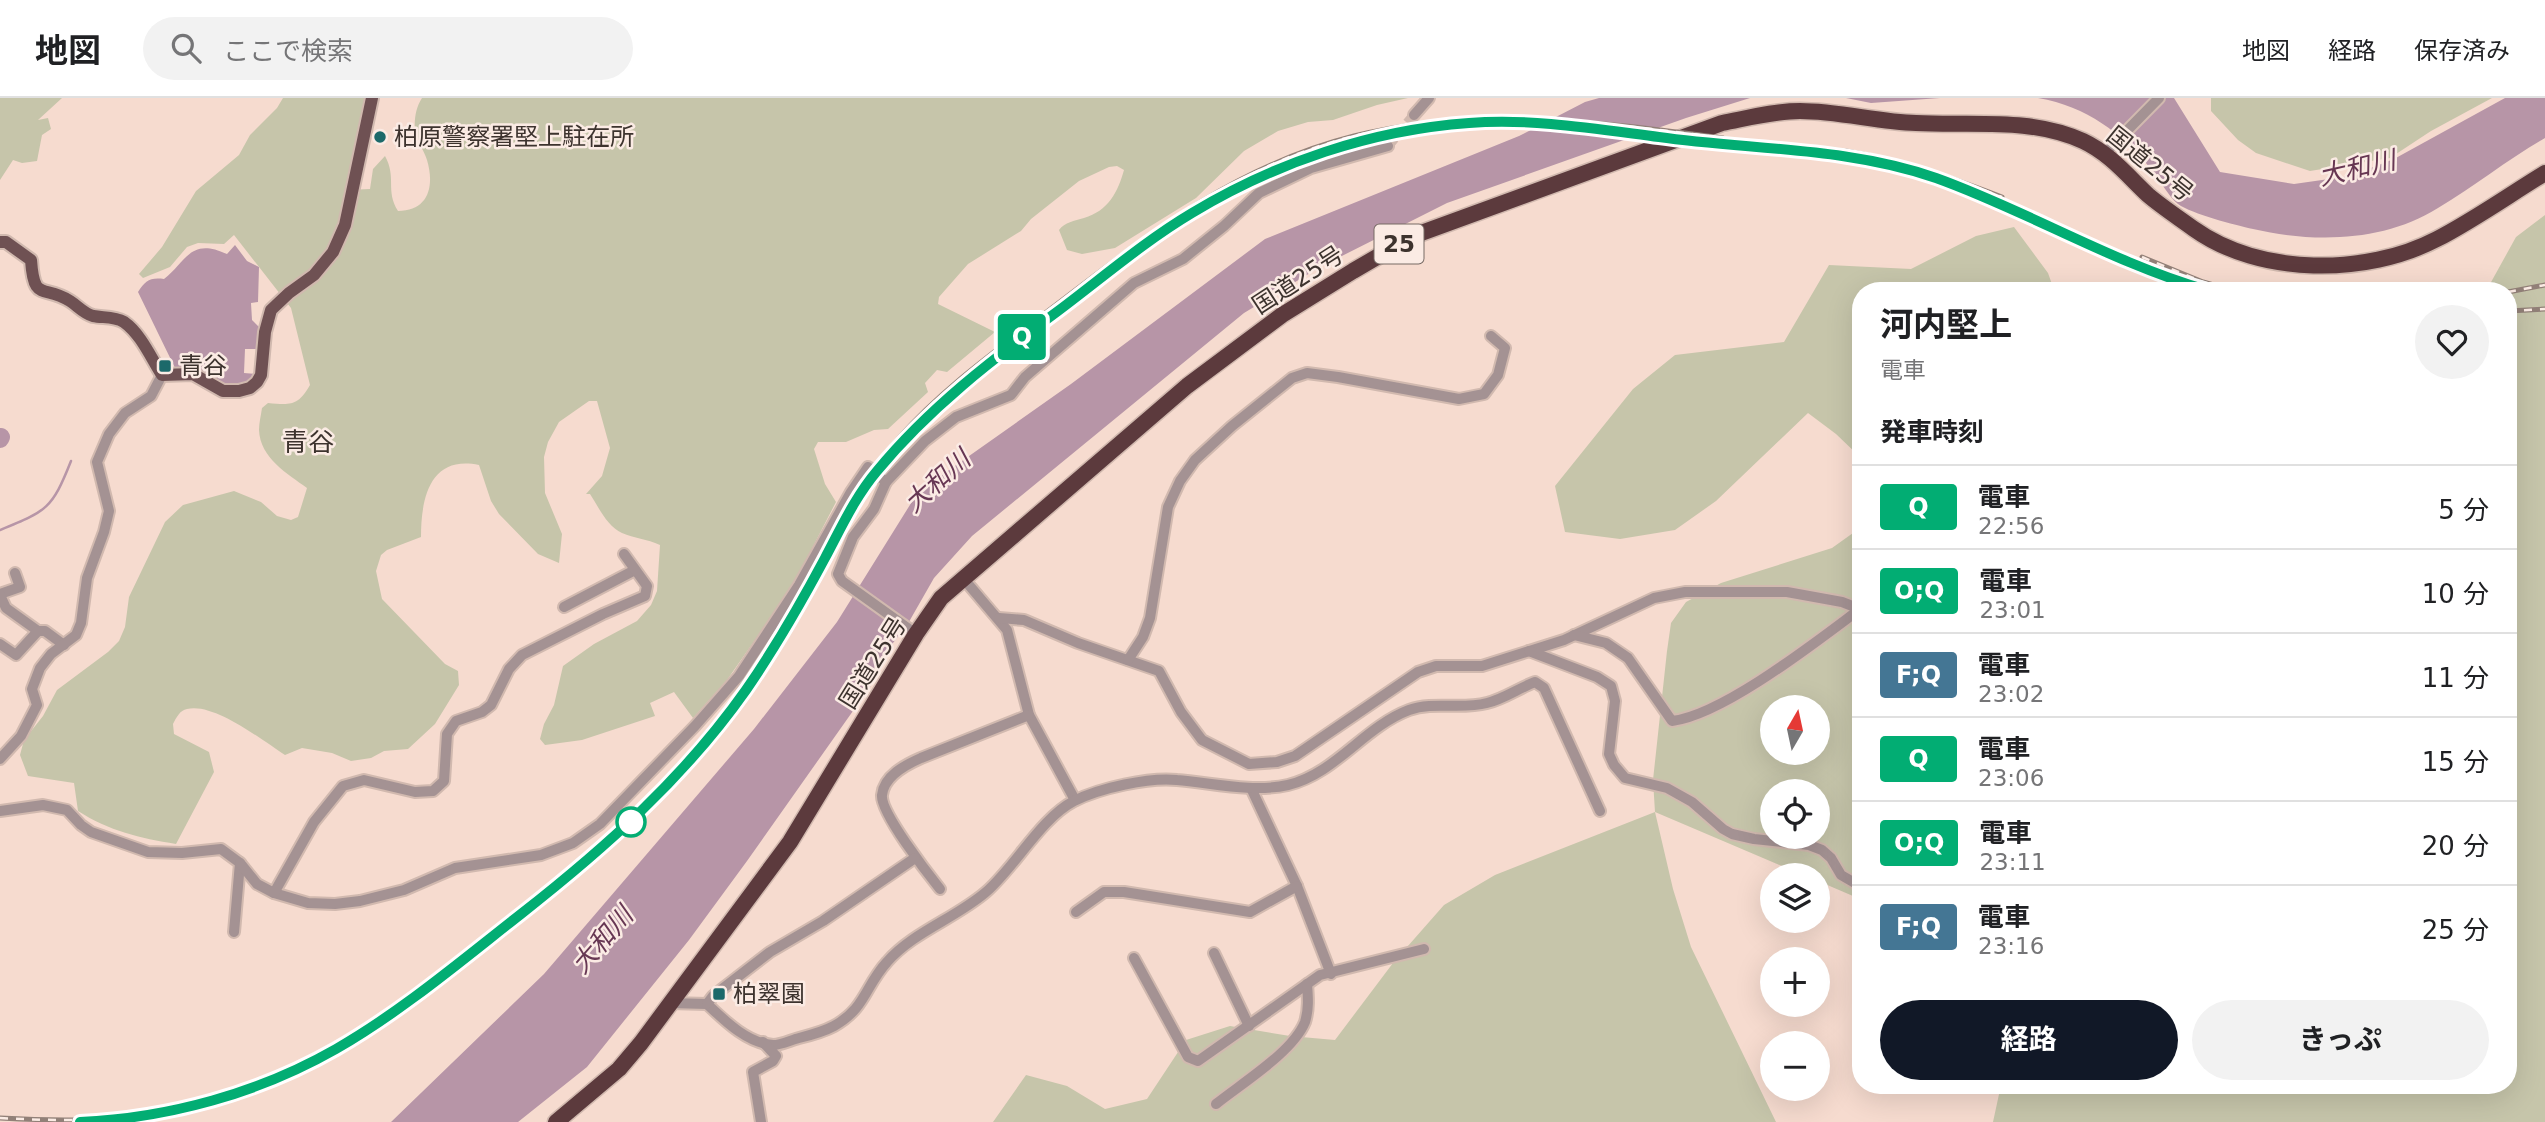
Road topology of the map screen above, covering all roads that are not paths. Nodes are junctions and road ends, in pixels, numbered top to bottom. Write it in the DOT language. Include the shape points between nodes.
graph roads {
  1 [pos="372,98"];
  2 [pos="1429,98"];
  3 [pos="2160,98"];
  4 [pos="1414,116"];
  5 [pos="1388,146"];
  6 [pos="2109,149"];
  7 [pos="2545,173"];
  8 [pos="0,242"];
  9 [pos="1491,336"];
  10 [pos="162,375"];
  11 [pos="886,482"];
  12 [pos="624,554"];
  13 [pos="635,570"];
  14 [pos="15,573"];
  15 [pos="963,578"];
  16 [pos="0,595"];
  17 [pos="1852,606"];
  18 [pos="564,607"];
  19 [pos="1852,615"];
  20 [pos="999,618"];
  21 [pos="909,630"];
  22 [pos="37,631"];
  23 [pos="1574,635"];
  24 [pos="0,644"];
  25 [pos="64,645"];
  26 [pos="1529,651"];
  27 [pos="1128,660"];
  28 [pos="1029,715"];
  29 [pos="0,759"];
  30 [pos="1251,788"];
  31 [pos="1075,800"];
  32 [pos="0,811"];
  33 [pos="1600,811"];
  34 [pos="915,858"];
  35 [pos="240,863"];
  36 [pos="1852,881"];
  37 [pos="1297,886"];
  38 [pos="940,890"];
  39 [pos="274,893"];
  40 [pos="1076,912"];
  41 [pos="234,932"];
  42 [pos="1424,950"];
  43 [pos="1214,953"];
  44 [pos="1134,958"];
  45 [pos="1331,974"];
  46 [pos="1307,984"];
  47 [pos="670,1003"];
  48 [pos="707,1004"];
  49 [pos="1249,1026"];
  50 [pos="764,1042"];
  51 [pos="1216,1104"];
  52 [pos="556,1122"];
  53 [pos="761,1122"];
  1 -- 10 [label="main road" via="345,225 333,252 314,275 271,310 257,382 239,391 223,391 193,374"];
  2 -- 4 [label="street"];
  3 -- 6 [label="street"];
  5 -- 11 [label="street" via="1311,168 1259,192 1183,259 1134,283 1025,377 1011,396 956,417 925,441"];
  6 -- 7 [label="highway, 国道25号 / 25" via="2150,197 2220,246 2248,257 2297,266 2402,253 2436,240"];
  6 -- 15 [label="highway, 国道25号 / 25" via="2044,127 1778,113 1722,123 1413,236 1282,315 1187,386"];
  8 -- 10 [label="main road" via="31,260 33,281 42,291 69,300 93,316 124,322"];
  9 -- 27 [label="street" via="1505,348 1499,375 1484,394 1459,398 1307,373 1292,378 1232,426 1195,460 1168,507 1150,618"];
  10 -- 25 [label="street" via="151,396 125,413 109,434 97,462 109,511 87,578 81,624"];
  11 -- 21 [label="street" via="874,509 853,537 838,574"];
  11 -- 39 [label="street" via="867,467 799,585 738,676 600,824 573,844 541,855 455,868 404,890 360,901 308,903"];
  12 -- 13 [label="street"];
  13 -- 18 [label="street"];
  13 -- 39 [label="street" via="647,586 645,596 522,655 509,669 491,705 456,721 447,734 444,780 433,791 415,792 365,780 343,786 314,822"];
  14 -- 16 [label="street" via="20,587"];
  15 -- 20 [label="street"];
  15 -- 21 [label="highway, 国道25号 / 25"];
  16 -- 22 [label="street" via="6,608"];
  17 -- 23 [label="street" via="1787,592 1685,592 1654,598"];
  19 -- 23 [label="street" via="1730,697 1672,721 1628,658 1606,643"];
  20 -- 27 [label="street" via="1024,620"];
  20 -- 28 [label="street" via="1007,630"];
  21 -- 47 [label="highway, 国道25号 / 25" via="790,842"];
  22 -- 24 [label="street" via="16,654"];
  22 -- 25 [label="street" via="45,631"];
  23 -- 26 [label="street"];
  25 -- 29 [label="street" via="40,668 32,689 37,705 21,736"];
  26 -- 27 [label="street" via="1482,666 1436,666 1418,672 1295,755 1249,764 1202,740 1159,671"];
  26 -- 36 [label="street" via="1611,686 1615,701 1609,754 1625,778 1667,788 1732,834 1822,850 1841,875"];
  28 -- 31 [label="street"];
  28 -- 34 [label="street" via="904,765 887,782 881,796 884,806"];
  30 -- 31 [label="street" via="1175,779 1134,783"];
  30 -- 33 [label="street" via="1289,785 1309,777 1383,722 1409,710 1487,703 1535,682 1544,688"];
  30 -- 37 [label="street"];
  31 -- 50 [label="street" via="1038,833 985,893 888,960 852,1012 813,1035 774,1045"];
  32 -- 35 [label="street" via="43,805 67,810 91,832 148,852 221,849"];
  34 -- 38 [label="street"];
  34 -- 48 [label="street" via="770,952"];
  35 -- 39 [label="street" via="257,884"];
  35 -- 41 [label="street"];
  37 -- 40 [label="street" via="1250,912 1104,892"];
  37 -- 45 [label="street"];
  42 -- 45 [label="street"];
  43 -- 49 [label="street"];
  44 -- 49 [label="street" via="1188,1057 1198,1061"];
  45 -- 46 [label="street"];
  46 -- 49 [label="street"];
  46 -- 51 [label="street" via="1309,1004 1296,1040"];
  47 -- 48 [label="street"];
  47 -- 52 [label="highway, 国道25号 / 25" via="618,1069"];
  48 -- 50 [label="street" via="731,1026"];
  50 -- 53 [label="street" via="776,1056 754,1072"];
}
